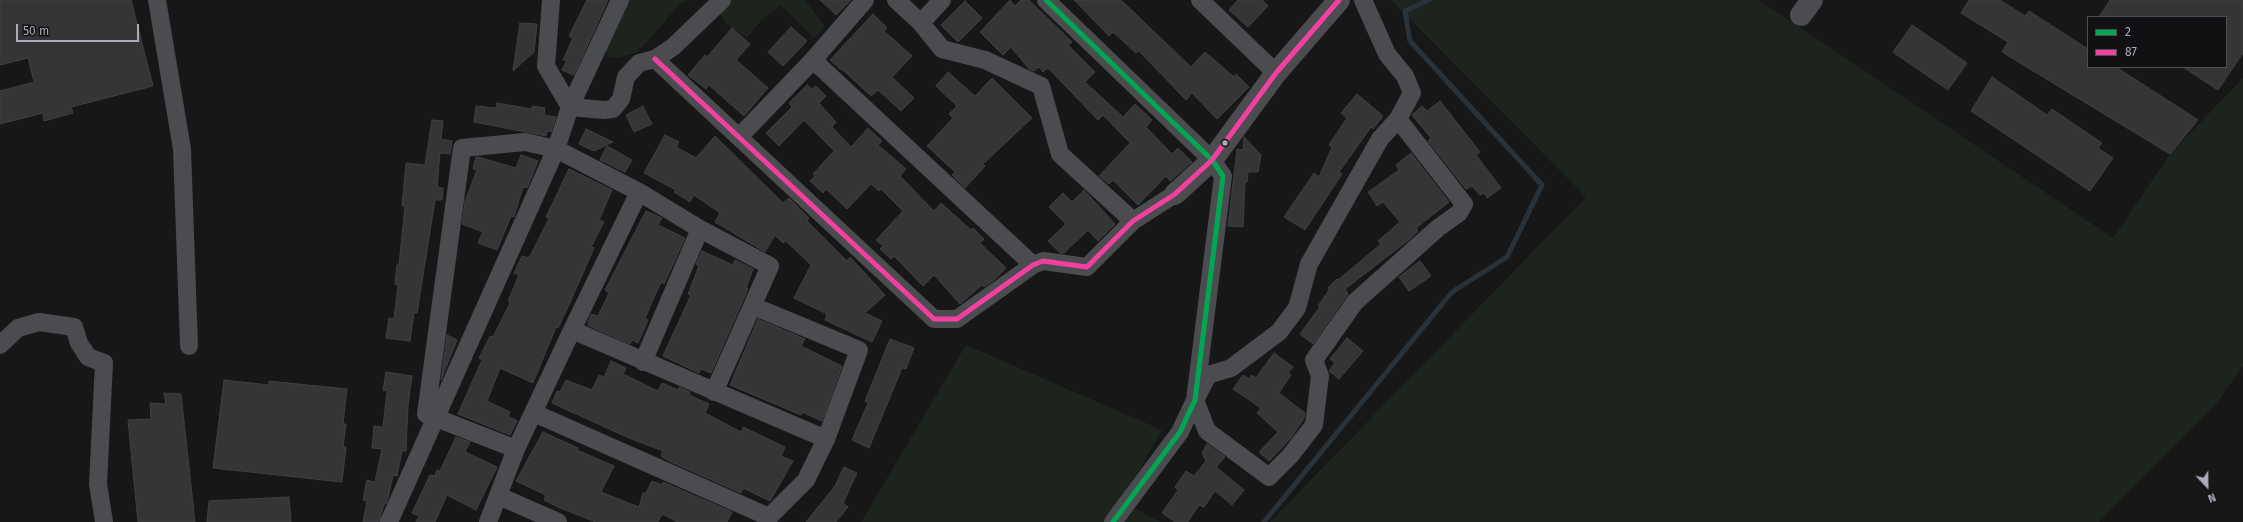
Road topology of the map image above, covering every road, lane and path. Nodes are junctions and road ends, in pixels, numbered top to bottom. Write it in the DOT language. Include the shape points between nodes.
graph roads {
  1 [pos="157,0"];
  2 [pos="551,0"];
  3 [pos="620,0"];
  4 [pos="722,0"];
  5 [pos="865,0"];
  6 [pos="896,0"];
  7 [pos="942,0"];
  8 [pos="1046,0"];
  9 [pos="1339,0"];
  10 [pos="1362,0"];
  11 [pos="1203,1"];
  12 [pos="921,23"];
  13 [pos="655,59"];
  14 [pos="813,60"];
  15 [pos="1276,73"];
  16 [pos="570,106"];
  17 [pos="1398,119"];
  18 [pos="739,137"];
  19 [pos="556,149"];
  20 [pos="1212,160"];
  21 [pos="639,192"];
  22 [pos="1175,194"];
  23 [pos="1134,221"];
  24 [pos="700,229"];
  25 [pos="1033,265"];
  26 [pos="753,306"];
  27 [pos="572,330"];
  28 [pos="0,345"];
  29 [pos="189,346"];
  30 [pos="643,362"];
  31 [pos="714,392"];
  32 [pos="1195,400"];
  33 [pos="534,413"];
  34 [pos="436,418"];
  35 [pos="826,439"];
  36 [pos="516,450"];
  37 [pos="499,496"];
  38 [pos="768,519"];
  39 [pos="104,522"];
  40 [pos="389,522"];
  41 [pos="488,522"];
  42 [pos="558,522"];
  43 [pos="1113,522"];
  1 -- 29 [label="street" via="182,149"];
  2 -- 16 [label="street" via="546,66"];
  3 -- 16 [label="street"];
  4 -- 13 [label="street" via="674,47"];
  5 -- 14 [label="street"];
  6 -- 12 [label="street"];
  7 -- 12 [label="street"];
  8 -- 20 [label="street"];
  9 -- 15 [label="street"];
  10 -- 17 [label="street" via="1387,54 1405,76 1412,93"];
  11 -- 15 [label="street"];
  12 -- 23 [label="street" via="942,50 985,60 1041,86 1060,154"];
  13 -- 16 [label="street" via="639,63 626,76 621,99 613,109"];
  13 -- 18 [label="street"];
  14 -- 18 [label="street"];
  14 -- 25 [label="street"];
  15 -- 20 [label="street"];
  16 -- 19 [label="street"];
  17 -- 32 [label="street" via="1380,139 1309,264 1297,308 1279,332 1231,368 1208,375"];
  17 -- 32 [label="street" via="1464,204 1458,213 1355,302 1314,360 1320,376 1314,425 1304,440 1269,477 1207,431"];
  18 -- 25 [label="street" via="934,320 957,319"];
  19 -- 21 [label="street"];
  19 -- 34 [label="street"];
  19 -- 34 [label="street" via="525,142 462,148 426,414"];
  20 -- 22 [label="street"];
  20 -- 32 [label="street" via="1223,176"];
  21 -- 24 [label="street"];
  21 -- 27 [label="street"];
  22 -- 23 [label="street"];
  23 -- 25 [label="street" via="1087,268 1043,261"];
  24 -- 26 [label="street" via="770,266"];
  24 -- 30 [label="street"];
  26 -- 31 [label="street"];
  26 -- 35 [label="street" via="859,350"];
  27 -- 30 [label="street"];
  27 -- 33 [label="street"];
  28 -- 39 [label="street" via="18,328 40,322 74,327 79,343 88,357 104,363 98,484"];
  30 -- 31 [label="street"];
  31 -- 35 [label="street"];
  32 -- 43 [label="street" via="1180,432"];
  33 -- 36 [label="street"];
  33 -- 38 [label="street"];
  34 -- 36 [label="street"];
  34 -- 40 [label="street"];
  35 -- 38 [label="street" via="806,480"];
  36 -- 37 [label="street"];
  37 -- 41 [label="street"];
  37 -- 42 [label="street"];
}
